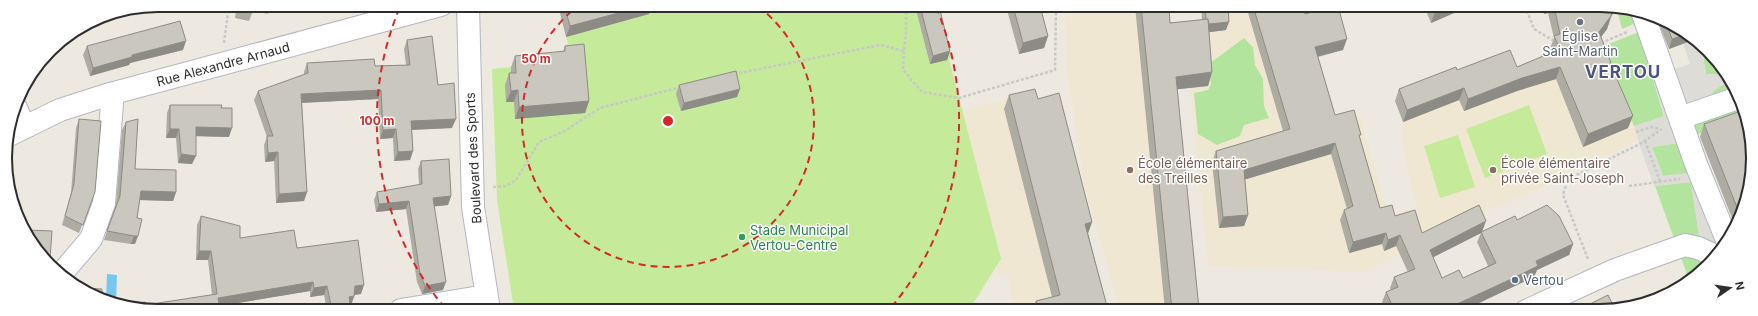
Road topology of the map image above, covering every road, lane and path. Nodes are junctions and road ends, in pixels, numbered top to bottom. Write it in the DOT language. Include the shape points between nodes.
graph roads {
  1 [pos="228,12"];
  2 [pos="468,12"];
  3 [pos="906,12"];
  4 [pos="1056,12"];
  5 [pos="1527,12"];
  6 [pos="384,13"];
  7 [pos="1644,19"];
  8 [pos="1556,42"];
  9 [pos="1596,45"];
  10 [pos="225,46"];
  11 [pos="904,50"];
  12 [pos="728,76"];
  13 [pos="682,87"];
  14 [pos="110,94"];
  15 [pos="1734,100"];
  16 [pos="1681,120"];
  17 [pos="16,123"];
  18 [pos="1660,129"];
  19 [pos="1636,132"];
  20 [pos="1645,141"];
  21 [pos="1701,176"];
  22 [pos="1660,181"];
  23 [pos="1628,186"];
  24 [pos="472,190"];
  25 [pos="1724,234"];
  26 [pos="1709,255"];
  27 [pos="1588,260"];
  28 [pos="64,270"];
  29 [pos="487,303"];
  30 [pos="475,304"];
  31 [pos="1541,304"];
  1 -- 10 [label="path"];
  2 -- 24 [label="street, Boulevard des Sports"];
  3 -- 11 [label="path"];
  4 -- 11 [label="path" via="1055,70 959,98 922,92 903,70"];
  5 -- 8 [label="path" via="1534,29"];
  6 -- 14 [label="street, Rue Alexandre Arnaud"];
  7 -- 9 [label="path"];
  7 -- 16 [label="street"];
  11 -- 12 [label="path" via="880,45"];
  13 -- 24 [label="path" via="600,108 563,132 539,142 516,180 506,186"];
  14 -- 17 [label="street, Rue Alexandre Arnaud"];
  14 -- 28 [label="street" via="112,104 104,203 91,239"];
  15 -- 16 [label="street"];
  16 -- 18 [label="path"];
  16 -- 21 [label="street"];
  18 -- 19 [label="path" via="1651,126"];
  18 -- 20 [label="path"];
  20 -- 22 [label="path"];
  20 -- 27 [label="path" via="1568,179 1563,195"];
  21 -- 22 [label="path"];
  21 -- 25 [label="street"];
  22 -- 23 [label="path"];
  24 -- 29 [label="street, Boulevard des Sports"];
  26 -- 31 [label="street" via="1685,245 1596,278"];
  29 -- 30 [label="street"];
}
